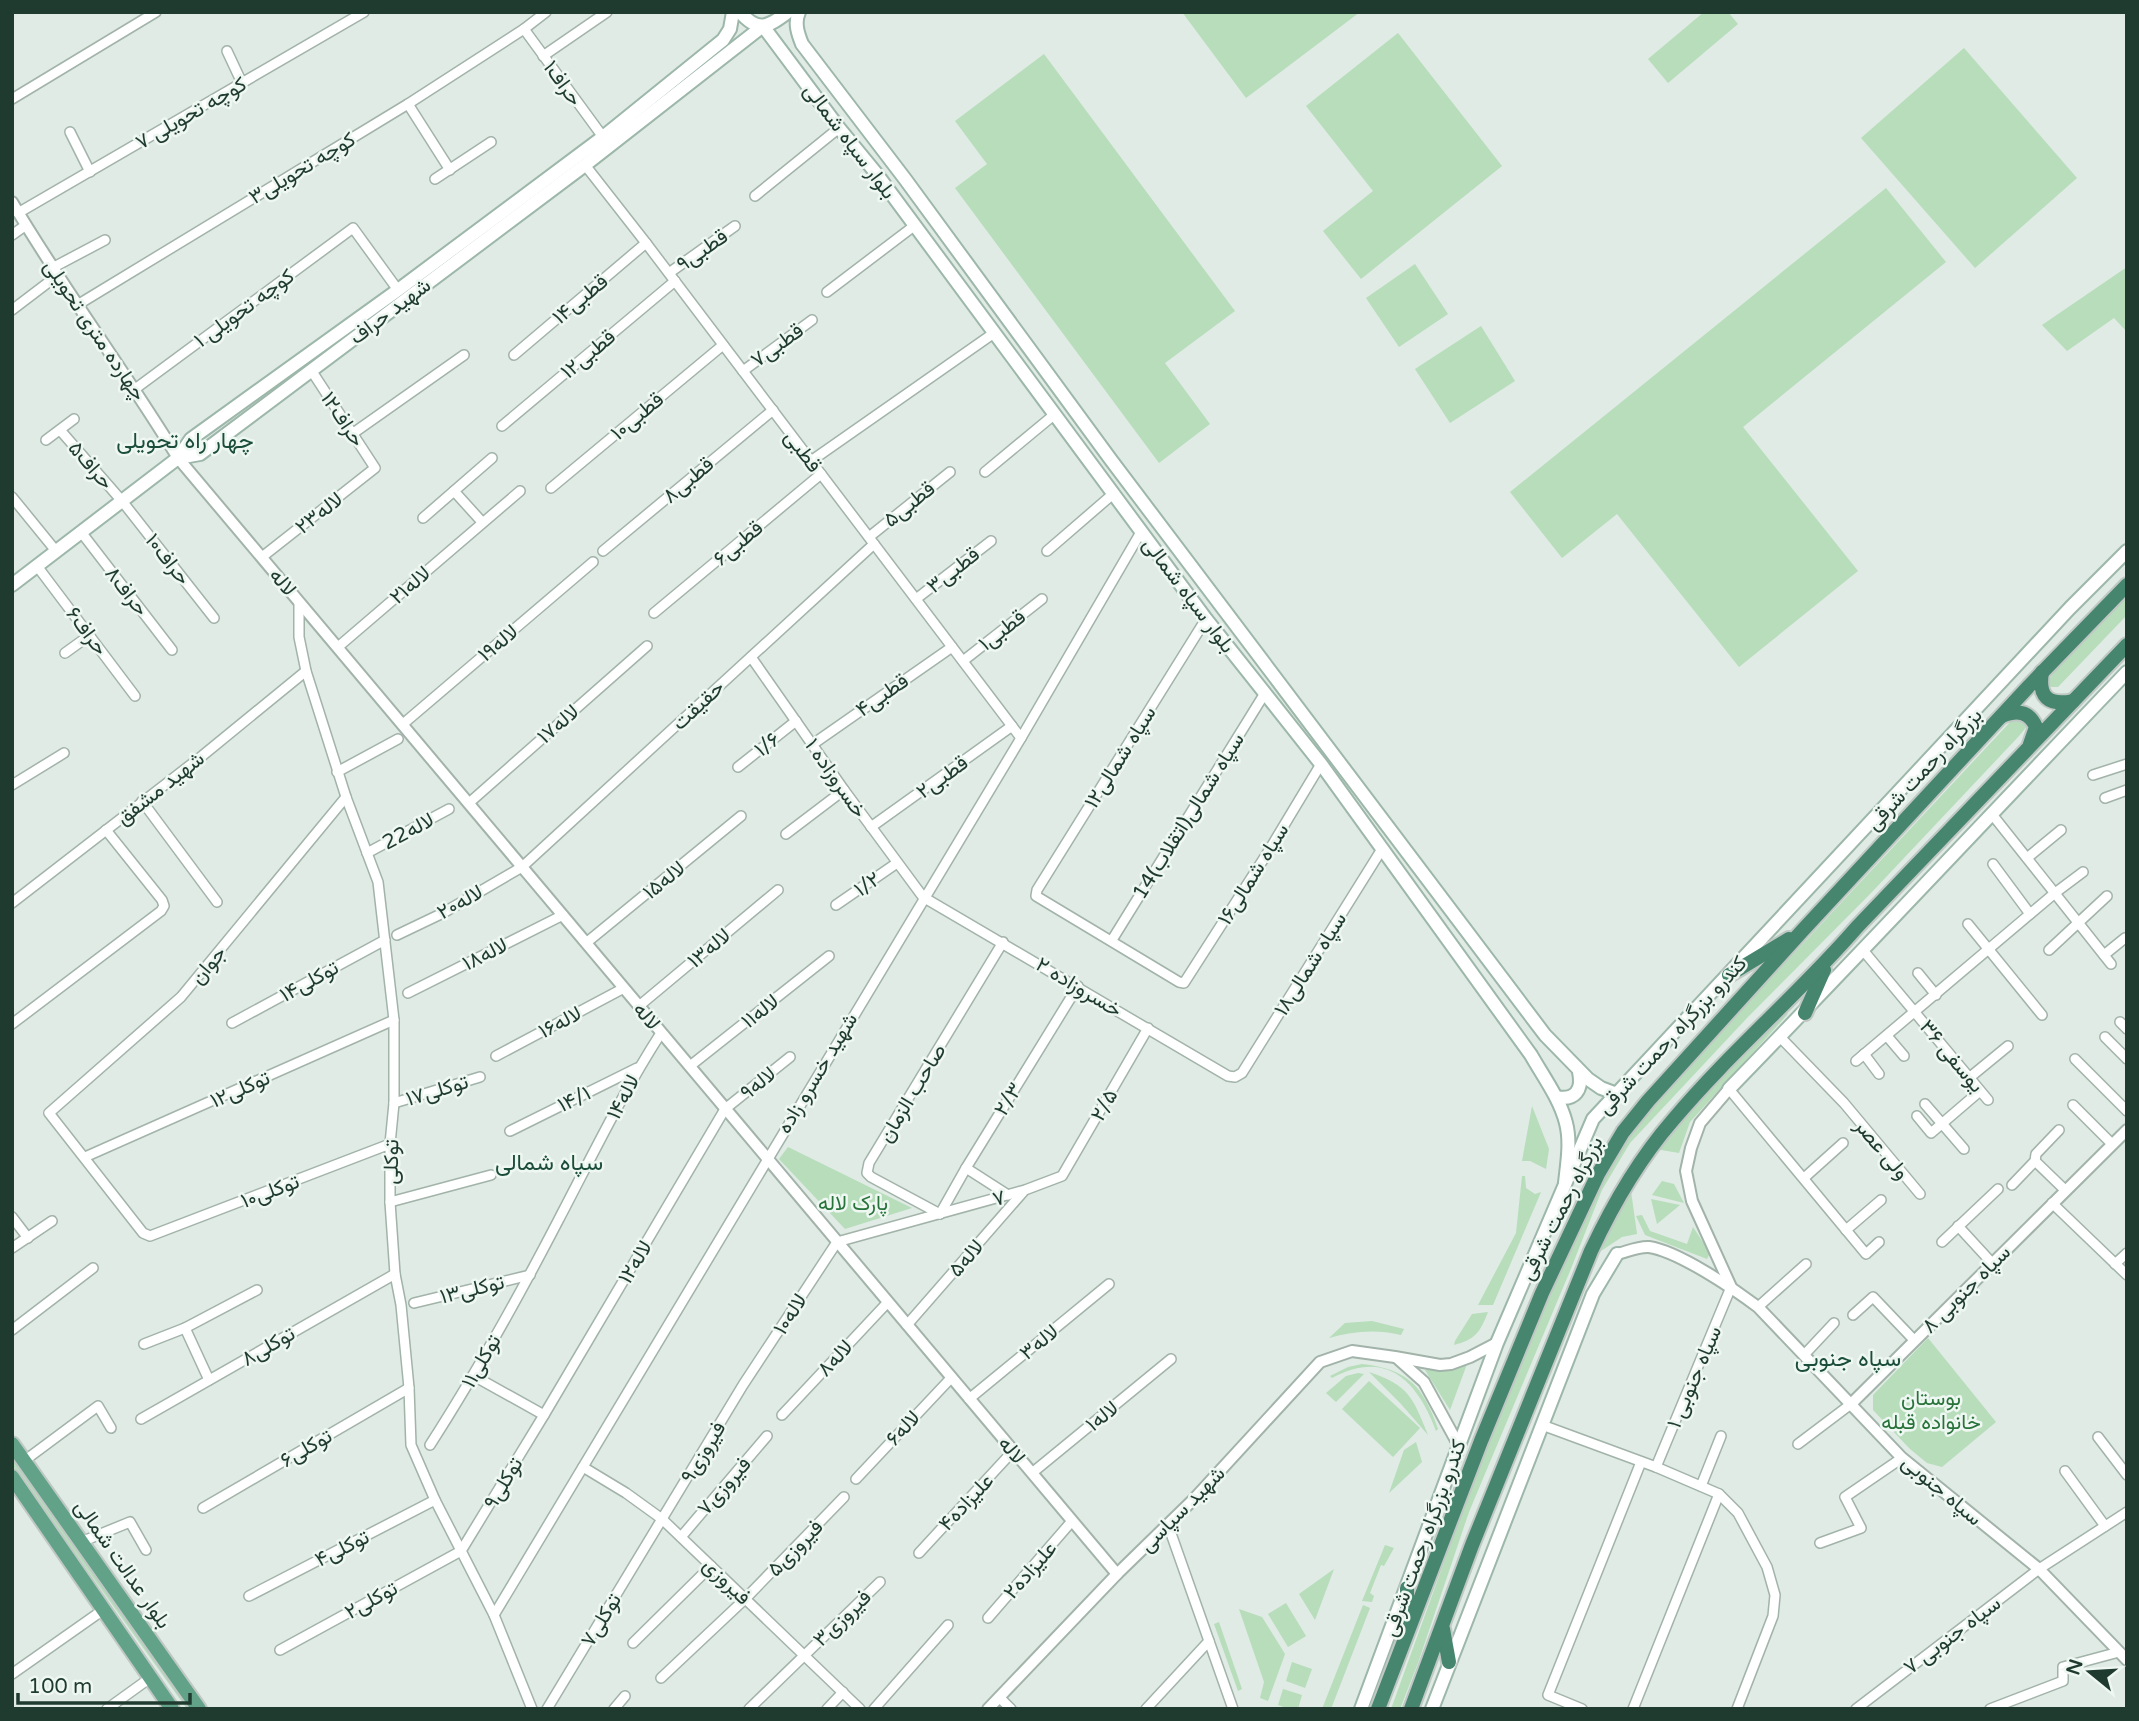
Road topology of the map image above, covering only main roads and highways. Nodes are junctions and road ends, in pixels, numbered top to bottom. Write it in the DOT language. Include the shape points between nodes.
graph roads {
  1 [pos="733,12"];
  2 [pos="740,12"];
  3 [pos="788,12"];
  4 [pos="799,12"];
  5 [pos="764,26"];
  6 [pos="802,44"];
  7 [pos="786,56"];
  8 [pos="691,74"];
  9 [pos="976,278"];
  10 [pos="962,290"];
  11 [pos="243,401"];
  12 [pos="252,414"];
  13 [pos="178,458"];
  14 [pos="2127,551"];
  15 [pos="2127,584"];
  16 [pos="12,585"];
  17 [pos="2127,645"];
  18 [pos="1254,650"];
  19 [pos="1240,661"];
  20 [pos="2042,672"];
  21 [pos="2127,672"];
  22 [pos="2073,701"];
  23 [pos="2000,717"];
  24 [pos="2027,749"];
  25 [pos="1802,931"];
  26 [pos="1828,961"];
  27 [pos="1729,975"];
  28 [pos="1805,1013"];
  29 [pos="1579,1072"];
  30 [pos="1729,1089"];
  31 [pos="1617,1094"];
  32 [pos="1556,1097"];
  33 [pos="1565,1183"];
  34 [pos="1617,1254"];
  35 [pos="12,1444"];
  36 [pos="12,1477"];
  37 [pos="1407,1588"];
  38 [pos="1443,1628"];
  39 [pos="1407,1634"];
  40 [pos="1449,1662"];
  41 [pos="172,1709"];
  42 [pos="199,1709"];
  43 [pos="1361,1709"];
  44 [pos="1378,1709"];
  45 [pos="1411,1709"];
  46 [pos="1432,1709"];
  1 -- 8 [label="main road" via="723,40"];
  2 -- 5 [label="main road" via="755,26"];
  3 -- 5 [label="main road, شهید حراف"];
  4 -- 6 [label="main road" via="797,31"];
  5 -- 7 [label="main road, بلوار سپاه شمالی"];
  5 -- 8 [label="main road, شهید حراف"];
  6 -- 7 [label="main road" via="790,44"];
  6 -- 9 [label="main road, بلوار سپاه شمالی"];
  7 -- 10 [label="main road, بلوار سپاه شمالی"];
  8 -- 11 [label="main road"];
  8 -- 12 [label="main road, شهید حراف" via="584,165"];
  9 -- 10 [label="main road"];
  9 -- 18 [label="main road, بلوار سپاه شمالی"];
  10 -- 19 [label="main road, بلوار سپاه شمالی"];
  11 -- 12 [label="main road"];
  11 -- 13 [label="main road" via="191,439"];
  12 -- 13 [label="main road, شهید حراف" via="200,454"];
  13 -- 16 [label="main road, شهید حراف"];
  14 -- 27 [label="main road, کندرو بزرگراه رحمت شرقی"];
  15 -- 20 [label="highway"];
  17 -- 22 [label="highway"];
  18 -- 19 [label="main road"];
  18 -- 29 [label="main road, بلوار سپاه شمالی" via="1545,1035"];
  19 -- 32 [label="main road, بلوار سپاه شمالی" via="1321,764 1531,1055"];
  20 -- 22 [label="highway" via="2044,696 2060,703"];
  20 -- 23 [label="highway, بزرگراه رحمت شرقی"];
  21 -- 28 [label="main road"];
  22 -- 24 [label="highway"];
  23 -- 24 [label="highway" via="2021,712 2031,717 2036,727"];
  23 -- 25 [label="highway, بزرگراه رحمت شرقی"];
  24 -- 26 [label="highway"];
  25 -- 27 [label="highway"];
  25 -- 39 [label="highway, بزرگراه رحمت شرقی" via="1648,1101 1598,1174 1542,1293"];
  26 -- 28 [label="highway"];
  26 -- 38 [label="highway" via="1672,1120 1607,1217 1472,1545"];
  27 -- 31 [label="main road, کندرو بزرگراه رحمت شرقی"];
  28 -- 30 [label="main road"];
  29 -- 31 [label="main road, بلوار سپاه شمالی"];
  29 -- 32 [label="main road" via="1576,1094"];
  31 -- 33 [label="main road, کندرو بزرگراه رحمت شرقی" via="1593,1119"];
  32 -- 33 [label="main road, بلوار سپاه شمالی" via="1566,1124"];
  33 -- 37 [label="main road, کندرو بزرگراه رحمت شرقی" via="1497,1343"];
  34 -- 40 [label="main road" via="1593,1294"];
  35 -- 42 [label="main road, بلوار عدالت شمالی"];
  36 -- 41 [label="main road, بلوار عدالت شمالی"];
  37 -- 39 [label="highway"];
  37 -- 43 [label="main road, کندرو بزرگراه رحمت شرقی"];
  38 -- 40 [label="highway"];
  38 -- 45 [label="highway"];
  39 -- 44 [label="highway, بزرگراه رحمت شرقی"];
  40 -- 46 [label="main road"];
}
